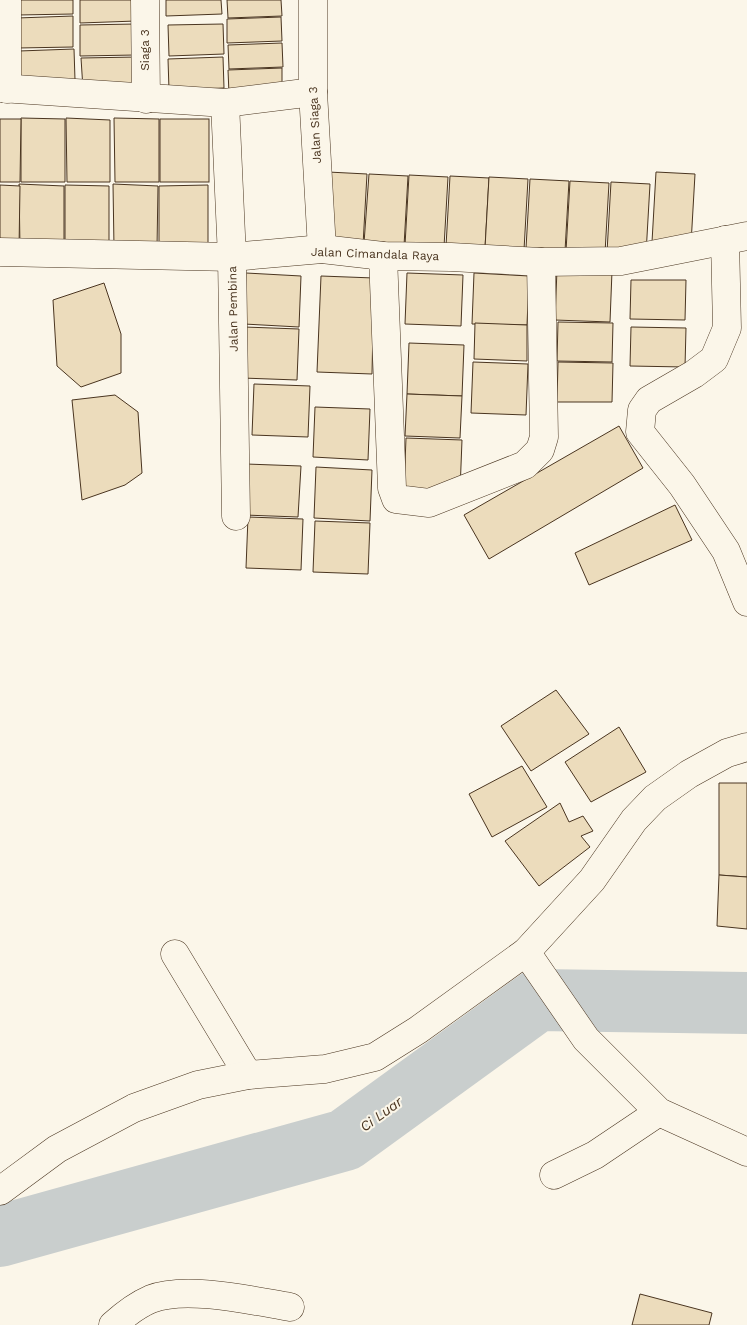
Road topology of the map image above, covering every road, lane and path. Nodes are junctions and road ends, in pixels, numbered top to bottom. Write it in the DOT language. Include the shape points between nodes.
graph roads {
  1 [pos="6,0"];
  2 [pos="145,0"];
  3 [pos="313,0"];
  4 [pos="3,89"];
  5 [pos="312,92"];
  6 [pos="146,99"];
  7 [pos="225,103"];
  8 [pos="736,238"];
  9 [pos="322,249"];
  10 [pos="0,252"];
  11 [pos="383,256"];
  12 [pos="232,257"];
  13 [pos="541,262"];
  14 [pos="236,516"];
  15 [pos="747,602"];
  16 [pos="747,747"];
  17 [pos="175,954"];
  18 [pos="532,960"];
  19 [pos="248,1075"];
  20 [pos="659,1112"];
  21 [pos="747,1152"];
  22 [pos="554,1175"];
  23 [pos="0,1191"];
  24 [pos="290,1307"];
  25 [pos="113,1325"];
  1 -- 4 [label="street"];
  2 -- 6 [label="street, Siaga 3"];
  3 -- 5 [label="street, Jalan Siaga 3"];
  4 -- 6 [label="street"];
  5 -- 7 [label="street"];
  5 -- 9 [label="street, Jalan Siaga 3"];
  6 -- 7 [label="street"];
  7 -- 12 [label="street, Jalan Pembina"];
  8 -- 13 [label="street, Jalan Cimandala Raya" via="621,261"];
  8 -- 15 [label="street" via="727,328 714,359 648,400 642,410 640,432 682,485 726,551"];
  9 -- 11 [label="street, Jalan Cimandala Raya"];
  9 -- 12 [label="street, Jalan Cimandala Raya"];
  10 -- 12 [label="street, Jalan Cimandala Raya"];
  11 -- 13 [label="street, Jalan Cimandala Raya" via="451,256"];
  11 -- 13 [label="street" via="392,488 396,500 429,503 525,465 540,450 544,437"];
  12 -- 14 [label="street, Jalan Pembina"];
  16 -- 18 [label="street" via="727,752 655,798 634,820"];
  17 -- 19 [label="street"];
  18 -- 19 [label="street" via="375,1057 325,1069"];
  18 -- 20 [label="street" via="586,1039"];
  19 -- 23 [label="street" via="198,1085 134,1108 57,1149"];
  20 -- 21 [label="street"];
  20 -- 22 [label="street" via="595,1155"];
  24 -- 25 [label="street" via="219,1296 181,1294 153,1299"];
}
